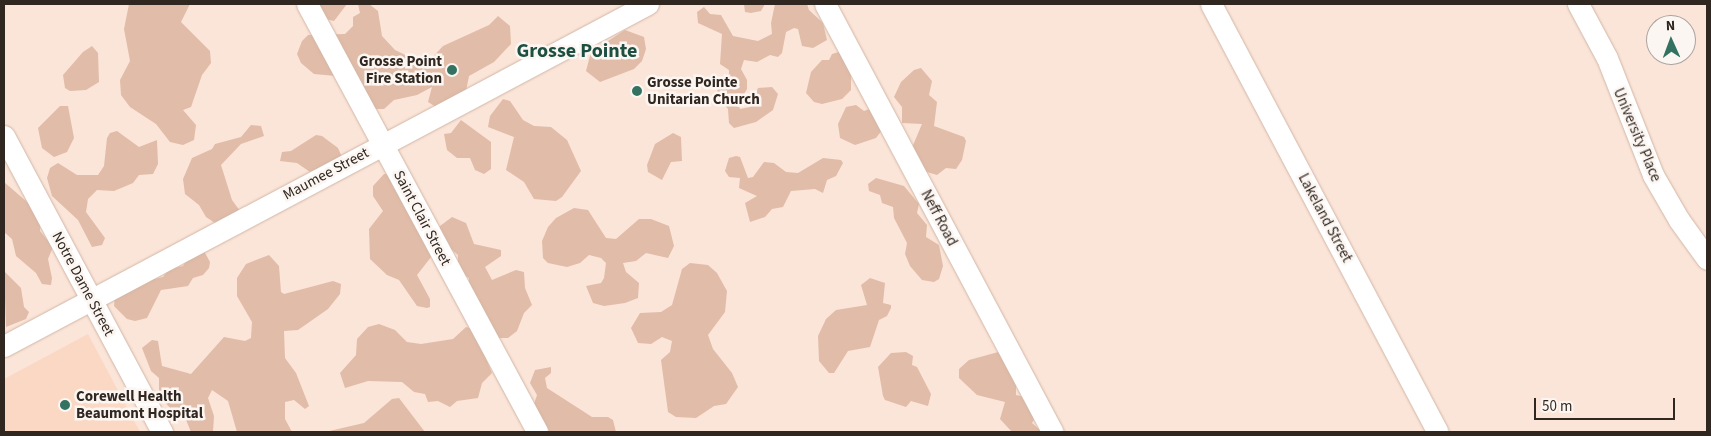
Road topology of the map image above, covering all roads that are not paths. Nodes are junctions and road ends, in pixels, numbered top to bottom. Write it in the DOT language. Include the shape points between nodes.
graph roads {
  1 [pos="307,4"];
  2 [pos="648,4"];
  3 [pos="825,4"];
  4 [pos="1211,4"];
  5 [pos="1578,4"];
  6 [pos="4,136"];
  7 [pos="382,144"];
  8 [pos="1707,259"];
  9 [pos="91,299"];
  10 [pos="4,346"];
  11 [pos="162,432"];
  12 [pos="537,432"];
  13 [pos="1053,432"];
  14 [pos="1438,432"];
  1 -- 7 [label="street, Saint Clair Street"];
  2 -- 7 [label="street, Maumee Street"];
  3 -- 13 [label="street, Neff Road"];
  4 -- 14 [label="street, Lakeland Street"];
  5 -- 8 [label="street, University Place" via="1607,58 1652,175"];
  6 -- 9 [label="street, Notre Dame Street"];
  7 -- 9 [label="street, Maumee Street"];
  7 -- 12 [label="street, Saint Clair Street"];
  9 -- 10 [label="street, Maumee Street"];
  9 -- 11 [label="street, Notre Dame Street"];
}
